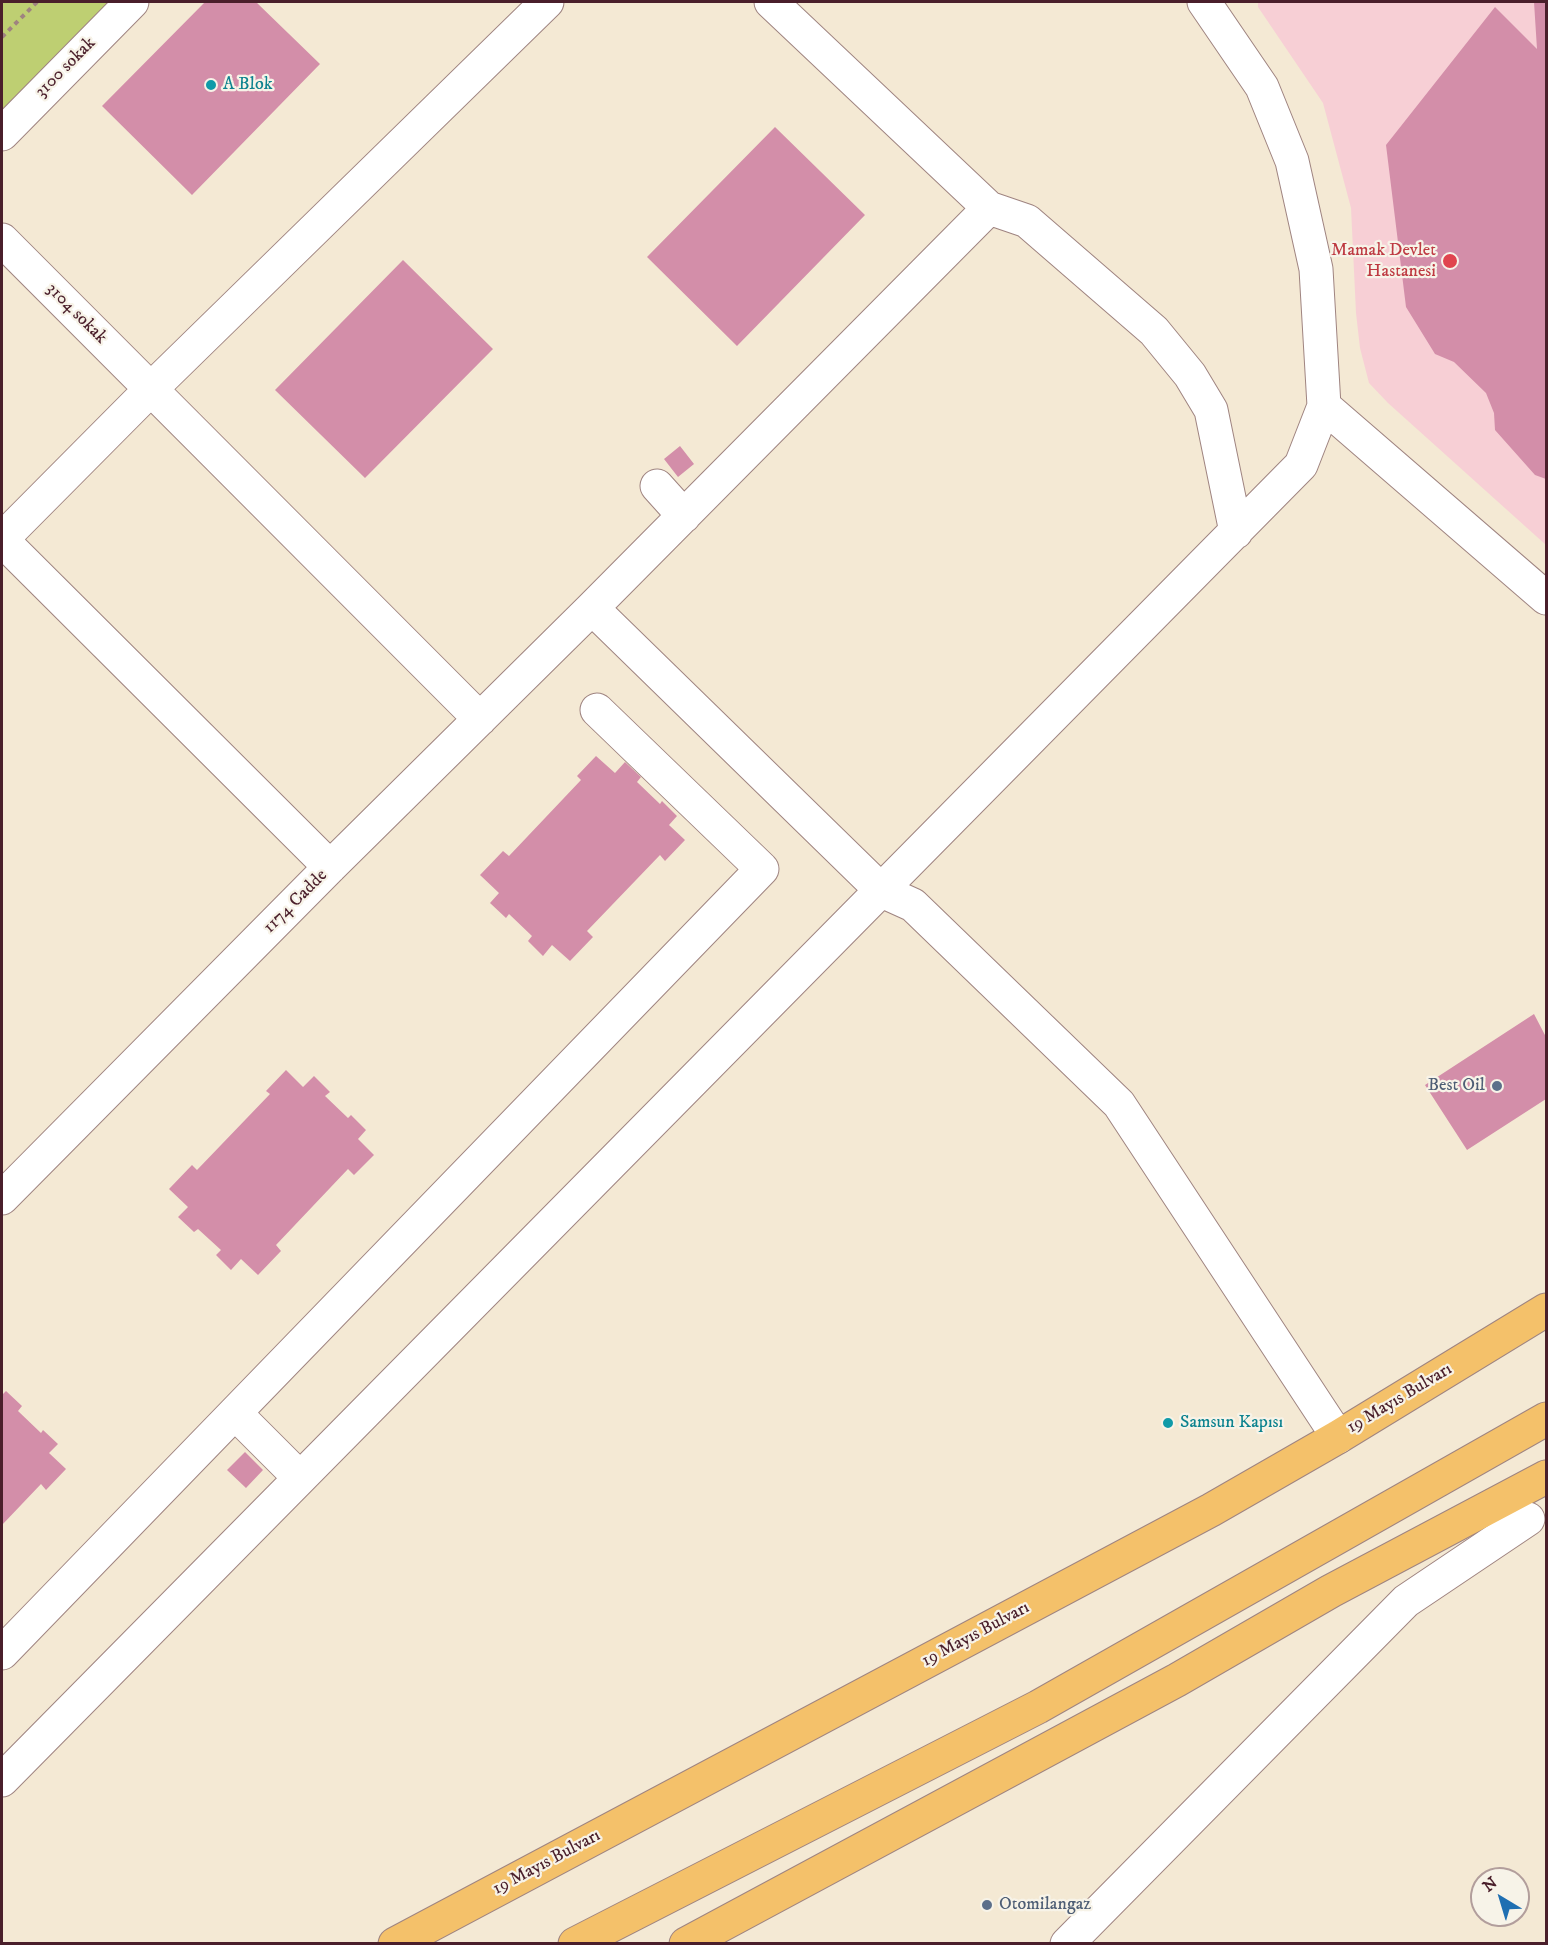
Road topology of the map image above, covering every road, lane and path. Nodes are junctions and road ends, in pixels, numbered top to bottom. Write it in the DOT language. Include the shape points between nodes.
graph roads {
  1 [pos="37,2"];
  2 [pos="132,2"];
  3 [pos="547,2"];
  4 [pos="771,2"];
  5 [pos="1204,2"];
  6 [pos="2,37"];
  7 [pos="2,134"];
  8 [pos="989,208"];
  9 [pos="2,240"];
  10 [pos="151,389"];
  11 [pos="1324,406"];
  12 [pos="657,486"];
  13 [pos="684,516"];
  14 [pos="1236,532"];
  15 [pos="2,540"];
  16 [pos="1546,598"];
  17 [pos="592,608"];
  18 [pos="597,710"];
  19 [pos="480,719"];
  20 [pos="330,867"];
  21 [pos="882,891"];
  22 [pos="2,1198"];
  23 [pos="1546,1310"];
  24 [pos="235,1413"];
  25 [pos="1546,1419"];
  26 [pos="1338,1437"];
  27 [pos="1546,1477"];
  28 [pos="300,1478"];
  29 [pos="1528,1519"];
  30 [pos="2,1653"];
  31 [pos="2,1780"];
  32 [pos="665,1898"];
  33 [pos="395,1944"];
  34 [pos="575,1944"];
  35 [pos="598,1944"];
  36 [pos="686,1944"];
  37 [pos="1067,1944"];
  1 -- 6 [label="path"];
  2 -- 7 [label="street, 3100 sokak"];
  3 -- 10 [label="street"];
  4 -- 8 [label="street"];
  5 -- 11 [label="street" via="1262,87 1292,161 1316,269"];
  8 -- 13 [label="street, 1174 Cadde"];
  8 -- 14 [label="street" via="1027,221 1154,331 1190,375 1211,410"];
  9 -- 10 [label="street, 3104 sokak"];
  10 -- 15 [label="street"];
  10 -- 19 [label="street, 3104 sokak"];
  11 -- 14 [label="street" via="1301,465"];
  11 -- 16 [label="street"];
  12 -- 13 [label="street"];
  13 -- 17 [label="street, 1174 Cadde"];
  14 -- 21 [label="street"];
  15 -- 20 [label="street"];
  17 -- 19 [label="street, 1174 Cadde"];
  17 -- 21 [label="street"];
  18 -- 24 [label="street" via="762,868"];
  19 -- 20 [label="street, 1174 Cadde"];
  20 -- 22 [label="street, 1174 Cadde"];
  21 -- 26 [label="street" via="913,905 1119,1104"];
  21 -- 28 [label="street"];
  23 -- 26 [label="highway, 19 Mayıs Bulvarı"];
  24 -- 28 [label="street"];
  24 -- 30 [label="street"];
  25 -- 32 [label="highway" via="1038,1707"];
  26 -- 33 [label="highway, 19 Mayıs Bulvarı" via="1211,1510"];
  27 -- 36 [label="highway"];
  28 -- 31 [label="street"];
  29 -- 37 [label="street" via="1406,1601"];
  32 -- 34 [label="highway"];
  32 -- 35 [label="highway"];
}
